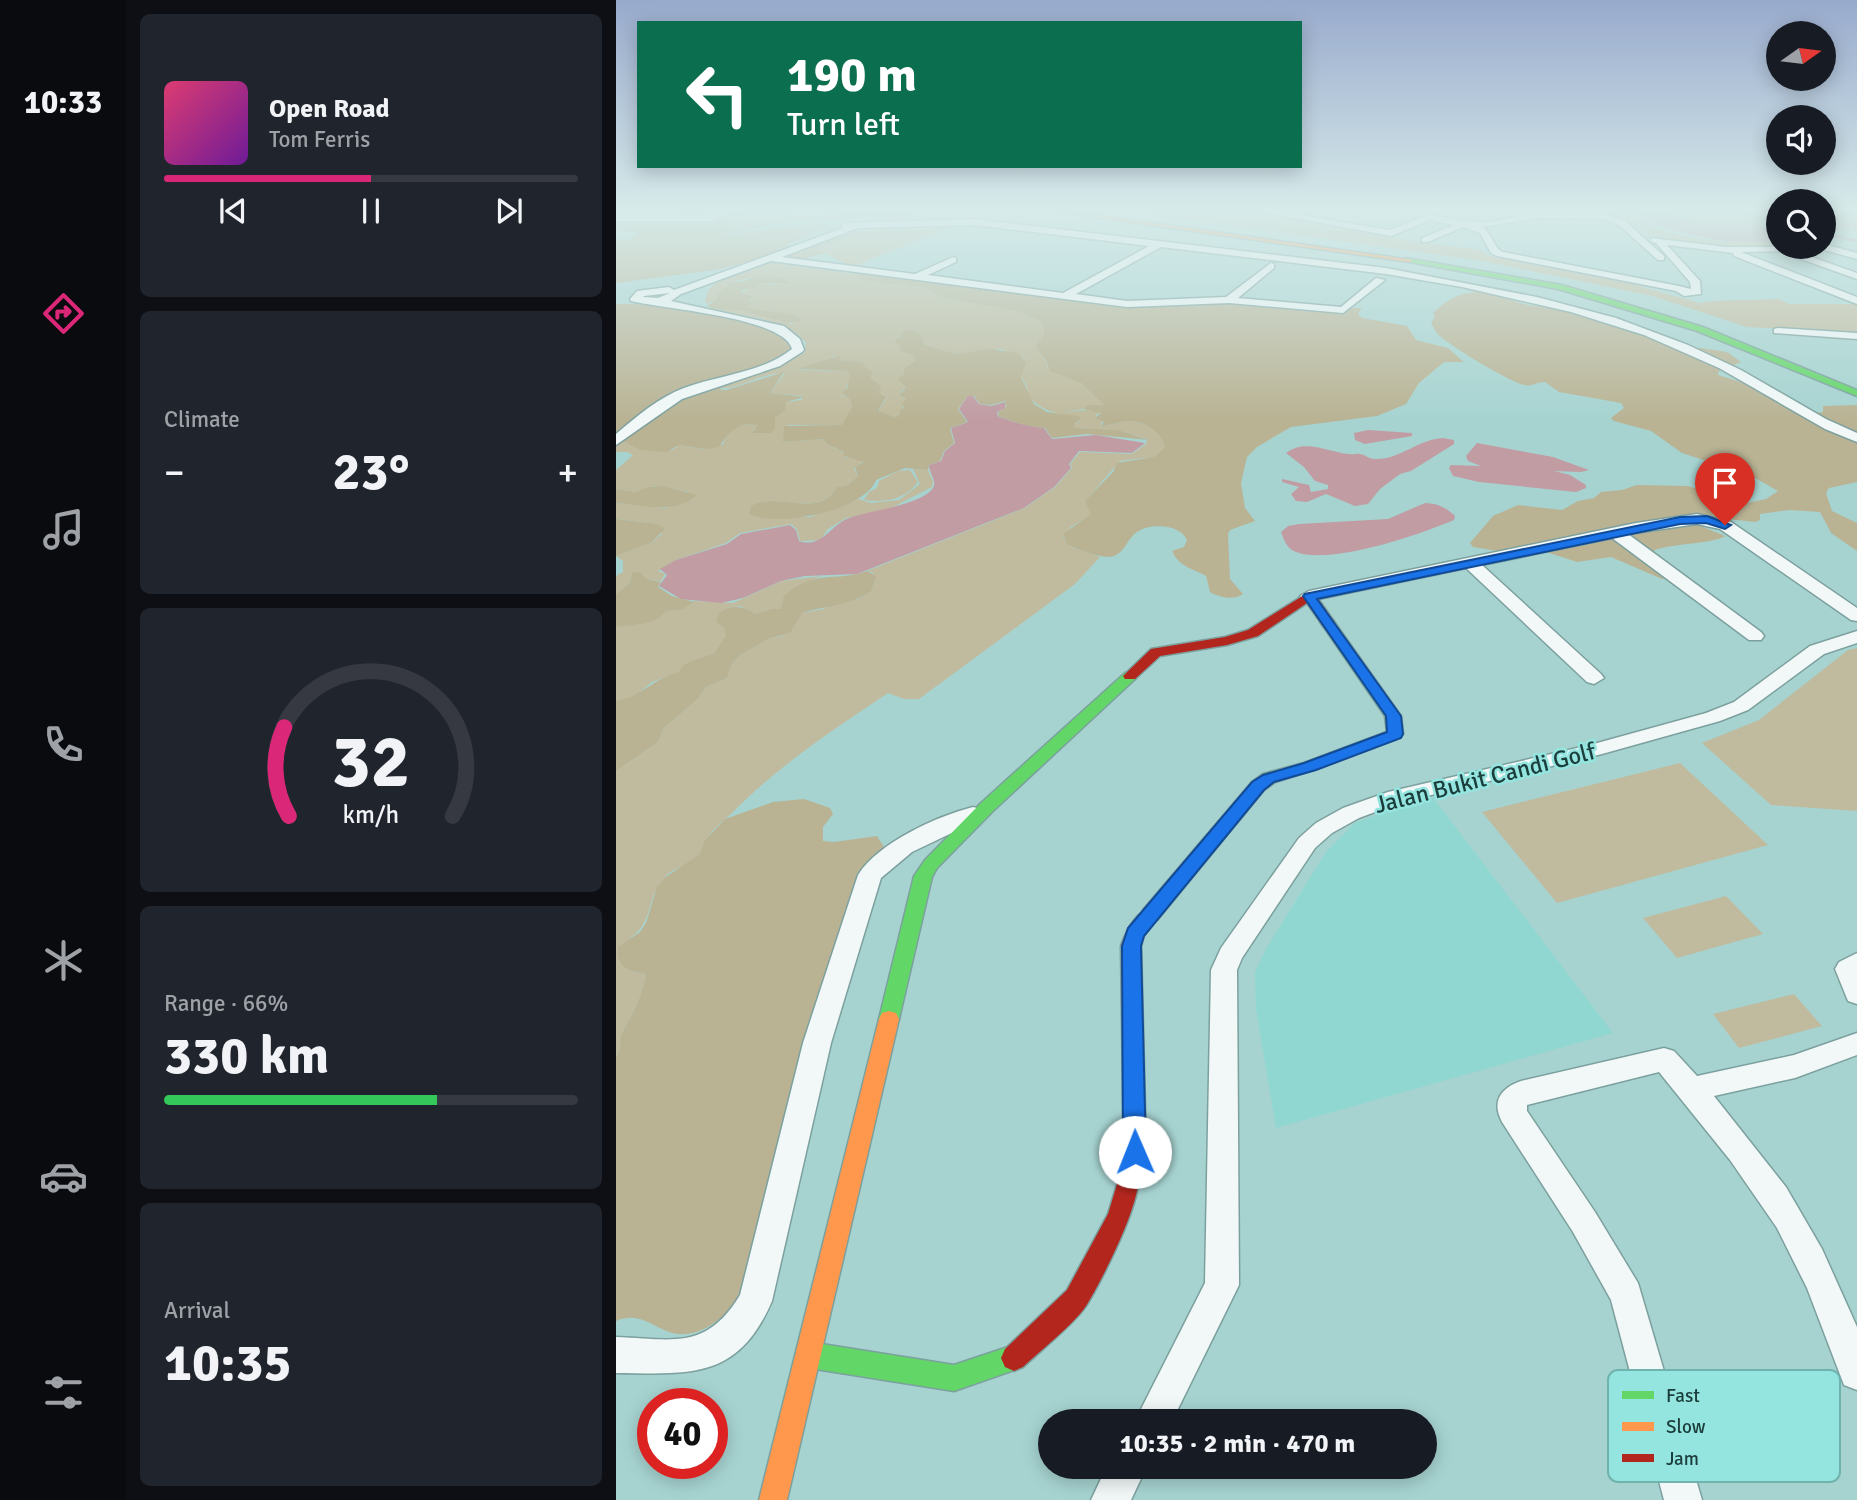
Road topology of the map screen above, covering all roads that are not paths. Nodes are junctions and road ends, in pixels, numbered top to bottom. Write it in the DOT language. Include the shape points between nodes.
graph roads {
  1 [pos="694,280"];
  2 [pos="719,280"];
  3 [pos="940,280"];
  4 [pos="1094,280"];
  5 [pos="1254,280"];
  6 [pos="1380,280"];
  7 [pos="1433,280"];
  8 [pos="1526,280"];
  9 [pos="1557,280"];
  10 [pos="1633,280"];
  11 [pos="1683,280"];
  12 [pos="1694,280"];
  13 [pos="1803,280"];
  14 [pos="1679,289"];
  15 [pos="1065,296"];
  16 [pos="679,297"];
  17 [pos="1229,300"];
  18 [pos="1857,301"];
  19 [pos="1779,331"];
  20 [pos="1857,335"];
  21 [pos="1857,381"];
  22 [pos="1857,393"];
  23 [pos="1857,438"];
  24 [pos="616,441"];
  25 [pos="1616,533"];
  26 [pos="1469,563"];
  27 [pos="1309,596"];
  28 [pos="1857,615"];
  29 [pos="1755,636"];
  30 [pos="1857,637"];
  31 [pos="1594,678"];
  32 [pos="988,807"];
  33 [pos="1857,963"];
  34 [pos="1857,994"];
  35 [pos="1857,1044"];
  36 [pos="1690,1089"];
  37 [pos="616,1355"];
  38 [pos="809,1355"];
  39 [pos="1647,1370"];
  40 [pos="1857,1373"];
  41 [pos="1159,1409"];
  42 [pos="1121,1479"];
  43 [pos="1678,1482"];
  44 [pos="773,1500"];
  45 [pos="1110,1500"];
  46 [pos="1683,1500"];
  1 -- 16 [label="street" via="639,296"];
  2 -- 16 [label="street"];
  3 -- 15 [label="street"];
  4 -- 15 [label="street"];
  5 -- 17 [label="street"];
  6 -- 17 [label="street" via="1343,310"];
  7 -- 23 [label="street" via="1603,318 1686,348 1754,382 1825,426"];
  8 -- 22 [label="main road" via="1700,329"];
  9 -- 21 [label="main road" via="1691,317"];
  10 -- 14 [label="street"];
  11 -- 14 [label="street"];
  12 -- 14 [label="street" via="1698,289 1689,293"];
  13 -- 18 [label="street"];
  15 -- 17 [label="street" via="1127,304"];
  16 -- 24 [label="street" via="776,327 792,335 798,350 778,362 678,395"];
  19 -- 20 [label="street"];
  25 -- 26 [label="street"];
  25 -- 28 [label="street" via="1697,519 1725,525"];
  25 -- 29 [label="street"];
  26 -- 27 [label="street"];
  26 -- 31 [label="street"];
  27 -- 32 [label="main road" via="1253,633 1156,652"];
  27 -- 38 [label="main road" via="1393,716 1395,734 1269,778 1258,786 1135,933 1131,946 1135,1152 1119,1216 1076,1299 1017,1357 954,1378"];
  30 -- 41 [label="street, Jalan Bukit Candi Golf" via="1818,650 1741,706 1713,717 1396,797 1351,813 1307,843 1224,970 1222,1285"];
  32 -- 37 [label="street" via="902,846 870,875 817,1043 755,1301 746,1321 714,1349 689,1355"];
  32 -- 38 [label="main road" via="931,864 918,890"];
  33 -- 34 [label="street" via="1848,969"];
  35 -- 36 [label="street" via="1795,1066"];
  36 -- 39 [label="street" via="1664,1059 1550,1084 1521,1093 1510,1102 1512,1113 1626,1296"];
  36 -- 40 [label="street" via="1775,1197 1800,1238"];
  38 -- 44 [label="main road"];
  42 -- 45 [label="street"];
  43 -- 46 [label="street"];
}
